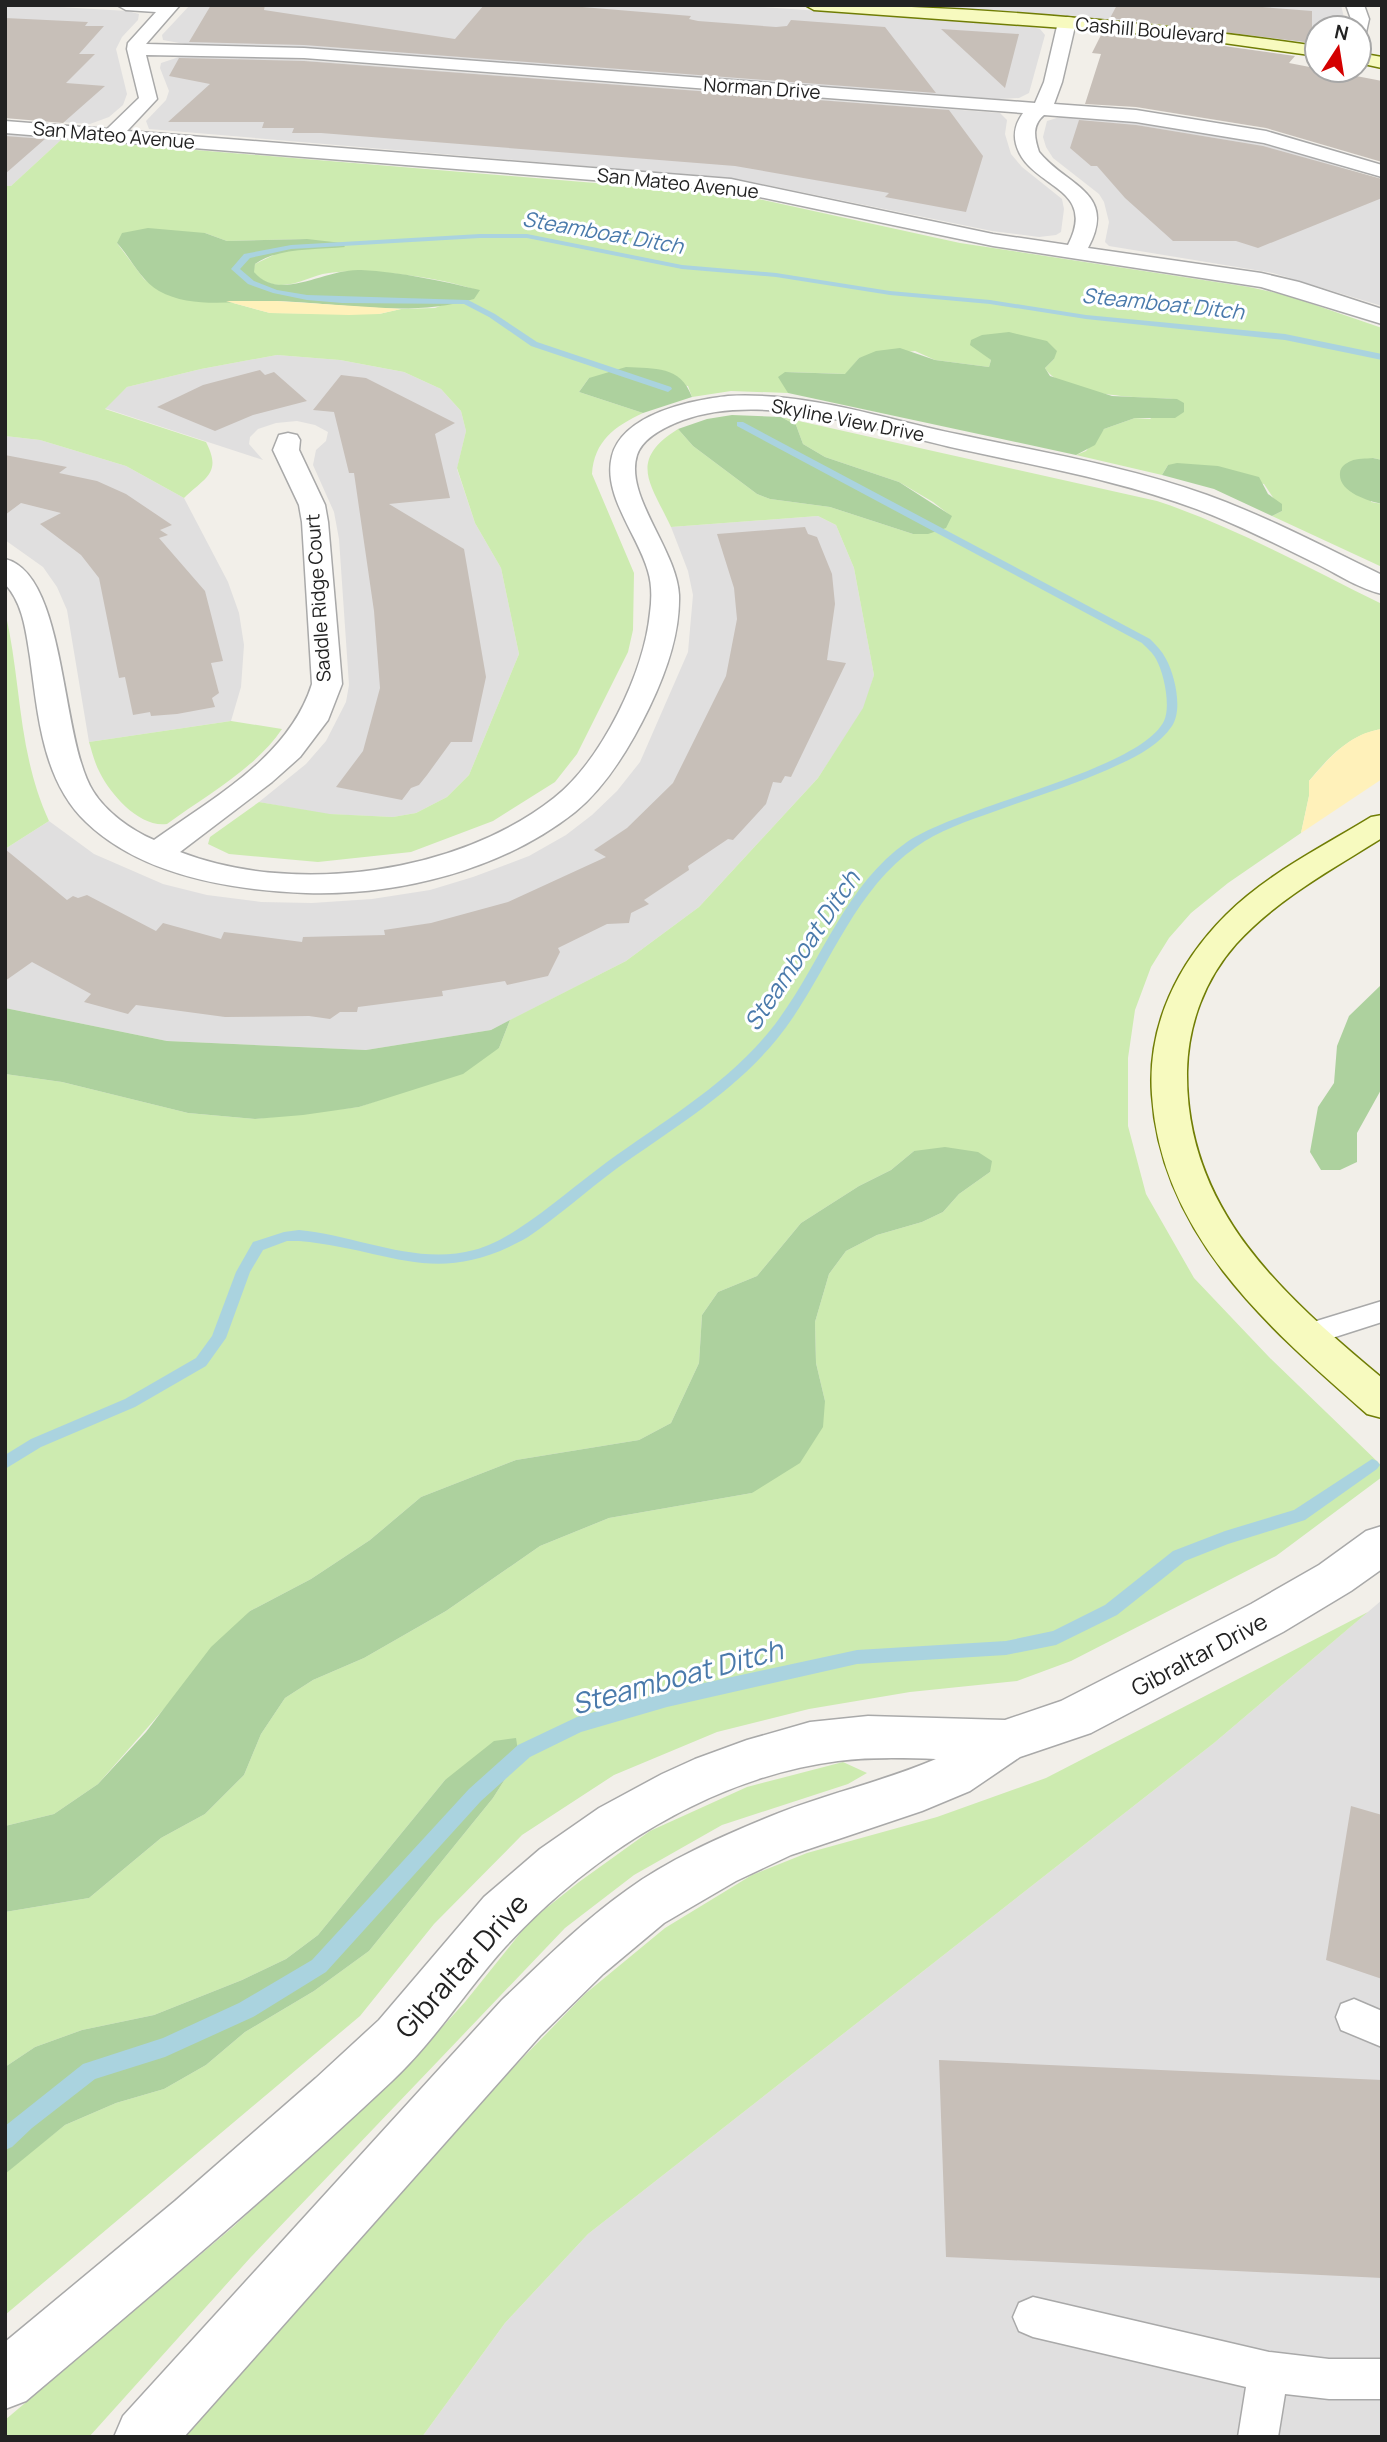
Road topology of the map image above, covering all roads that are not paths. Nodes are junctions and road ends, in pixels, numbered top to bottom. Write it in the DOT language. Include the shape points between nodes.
graph roads {
  1 [pos="127,5"];
  2 [pos="814,5"];
  3 [pos="170,6"];
  4 [pos="1067,23"];
  5 [pos="136,49"];
  6 [pos="1303,49"];
  7 [pos="1039,108"];
  8 [pos="5,127"];
  9 [pos="112,135"];
  10 [pos="1382,171"];
  11 [pos="1075,251"];
  12 [pos="1382,317"];
  13 [pos="288,440"];
  14 [pos="5,567"];
  15 [pos="1382,586"];
  16 [pos="1382,824"];
  17 [pos="156,854"];
  18 [pos="1382,1311"];
  19 [pos="1307,1335"];
  20 [pos="1382,1402"];
  21 [pos="1382,1544"];
  22 [pos="1004,1741"];
  23 [pos="1033,2317"];
  24 [pos="1269,2372"];
  25 [pos="1382,2379"];
  26 [pos="5,2380"];
  27 [pos="144,2437"];
  28 [pos="1258,2437"];
  1 -- 3 [label="street"];
  2 -- 4 [label="street, Cashill Boulevard"];
  3 -- 5 [label="street" via="141,36"];
  4 -- 6 [label="street, Cashill Boulevard" via="1201,33"];
  4 -- 7 [label="street" via="1046,100"];
  5 -- 7 [label="street, Norman Drive" via="304,53"];
  5 -- 9 [label="street" via="148,99"];
  7 -- 10 [label="street, Norman Drive" via="1223,128 1311,148"];
  7 -- 11 [label="street" via="1028,119 1025,143 1035,161 1085,204 1086,228"];
  8 -- 9 [label="street, San Mateo Avenue"];
  9 -- 11 [label="street, San Mateo Avenue" via="731,185 972,236"];
  11 -- 12 [label="street, San Mateo Avenue" via="1261,280"];
  13 -- 17 [label="street, Saddle Ridge Court" via="286,450 312,505 315,522 327,684 322,706 276,765"];
  14 -- 17 [label="street, Skyline View Drive" via="26,590 39,623 57,741 72,786 103,821"];
  15 -- 17 [label="street, Skyline View Drive" via="1248,522 1170,491 815,411 740,403 696,409 640,433 622,457 622,479 663,576 662,628 649,674 614,744 587,783 564,805 474,855 392,876 304,883 259,880"];
  16 -- 19 [label="street" via="1244,916 1204,962 1173,1028 1170,1112 1191,1189 1256,1284"];
  18 -- 19 [label="lane"];
  19 -- 20 [label="street"];
  21 -- 22 [label="street, Gibraltar Drive" via="1278,1612 1139,1686 1074,1718"];
  22 -- 26 [label="street, Gibraltar Drive" via="893,1737 792,1747 669,1793 625,1816 535,1883 499,1917 385,2052 325,2107"];
  22 -- 27 [label="street, Gibraltar Drive" via="953,1775 781,1835 718,1864 646,1906 585,1956 522,2018"];
  23 -- 24 [label="lane"];
  24 -- 25 [label="lane"];
  24 -- 28 [label="lane"];
}
